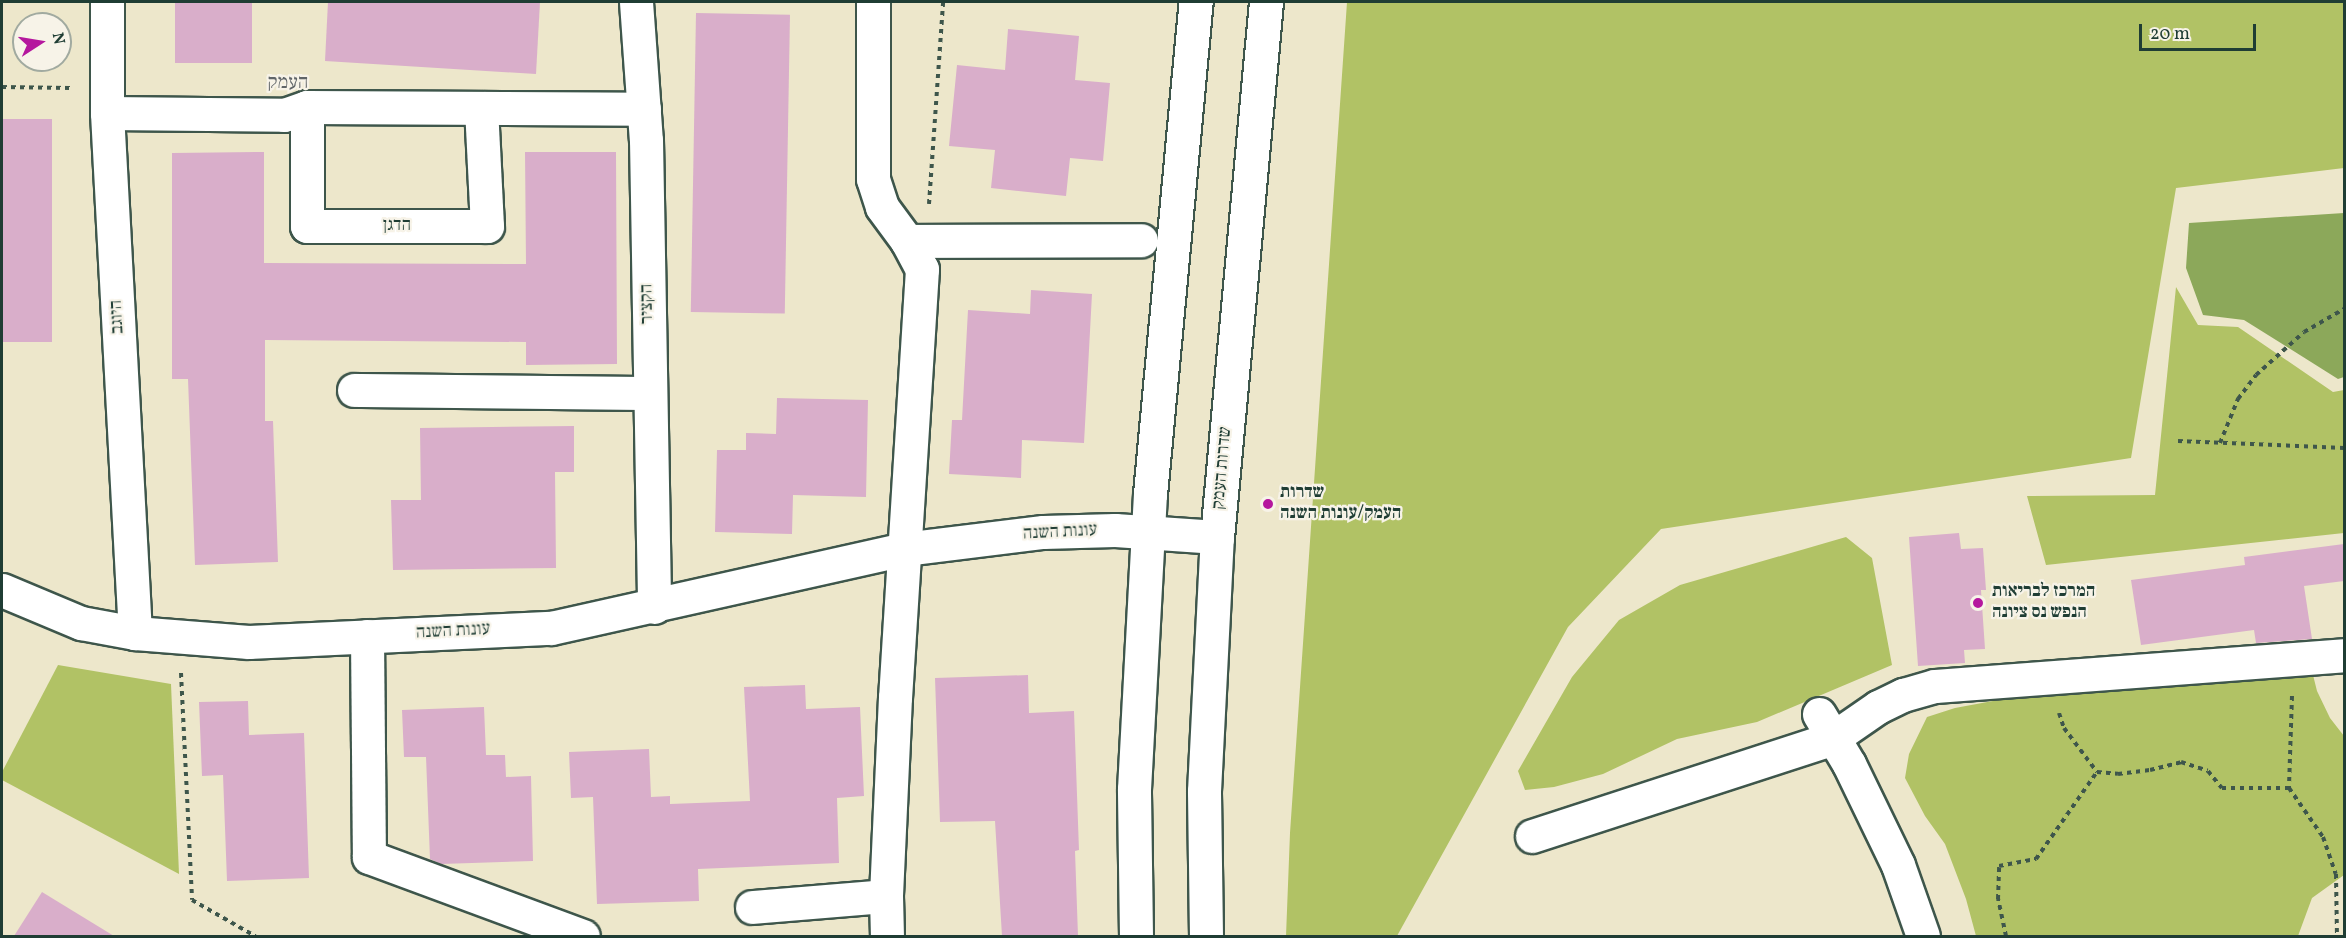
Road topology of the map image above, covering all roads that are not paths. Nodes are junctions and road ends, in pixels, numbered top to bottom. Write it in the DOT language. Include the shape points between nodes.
graph roads {
  1 [pos="107,2"];
  2 [pos="636,2"];
  3 [pos="873,2"];
  4 [pos="1196,2"];
  5 [pos="1266,2"];
  6 [pos="107,101"];
  7 [pos="307,107"];
  8 [pos="481,108"];
  9 [pos="644,109"];
  10 [pos="1141,240"];
  11 [pos="916,242"];
  12 [pos="354,390"];
  13 [pos="650,393"];
  14 [pos="1147,532"];
  15 [pos="1217,537"];
  16 [pos="904,549"];
  17 [pos="2,590"];
  18 [pos="654,607"];
  19 [pos="135,633"];
  20 [pos="367,636"];
  21 [pos="2344,655"];
  22 [pos="1826,726"];
  23 [pos="1532,836"];
  24 [pos="886,896"];
  25 [pos="752,907"];
  26 [pos="583,936"];
  27 [pos="887,936"];
  28 [pos="1136,936"];
  29 [pos="1206,936"];
  30 [pos="1923,936"];
  1 -- 6 [label="street, היוגב"];
  2 -- 9 [label="street, הקציר"];
  3 -- 11 [label="street" via="873,179 882,207"];
  4 -- 14 [label="street"];
  5 -- 15 [label="street, שדרות העמק"];
  6 -- 7 [label="street" via="284,115"];
  6 -- 19 [label="street, היוגב"];
  7 -- 8 [label="street"];
  7 -- 8 [label="street, הדגן" via="308,226 487,226"];
  8 -- 9 [label="street"];
  9 -- 13 [label="street, הקציר"];
  10 -- 11 [label="street"];
  11 -- 16 [label="street" via="922,269"];
  12 -- 13 [label="street"];
  13 -- 18 [label="street, הקציר"];
  14 -- 15 [label="street, עונות השנה"];
  14 -- 16 [label="street, עונות השנה" via="1043,532"];
  14 -- 28 [label="street" via="1134,789"];
  15 -- 29 [label="street, שדרות העמק" via="1204,791"];
  16 -- 18 [label="street, עונות השנה"];
  16 -- 24 [label="street"];
  17 -- 19 [label="street, עונות השנה" via="81,623"];
  18 -- 20 [label="street, עונות השנה" via="551,628"];
  19 -- 20 [label="street, עונות השנה" via="249,642"];
  20 -- 26 [label="street" via="369,857"];
  21 -- 22 [label="street" via="1935,687 1903,695"];
  22 -- 23 [label="street"];
  22 -- 30 [label="street" via="1850,764 1898,865"];
  24 -- 25 [label="street"];
  24 -- 27 [label="street"];
}
